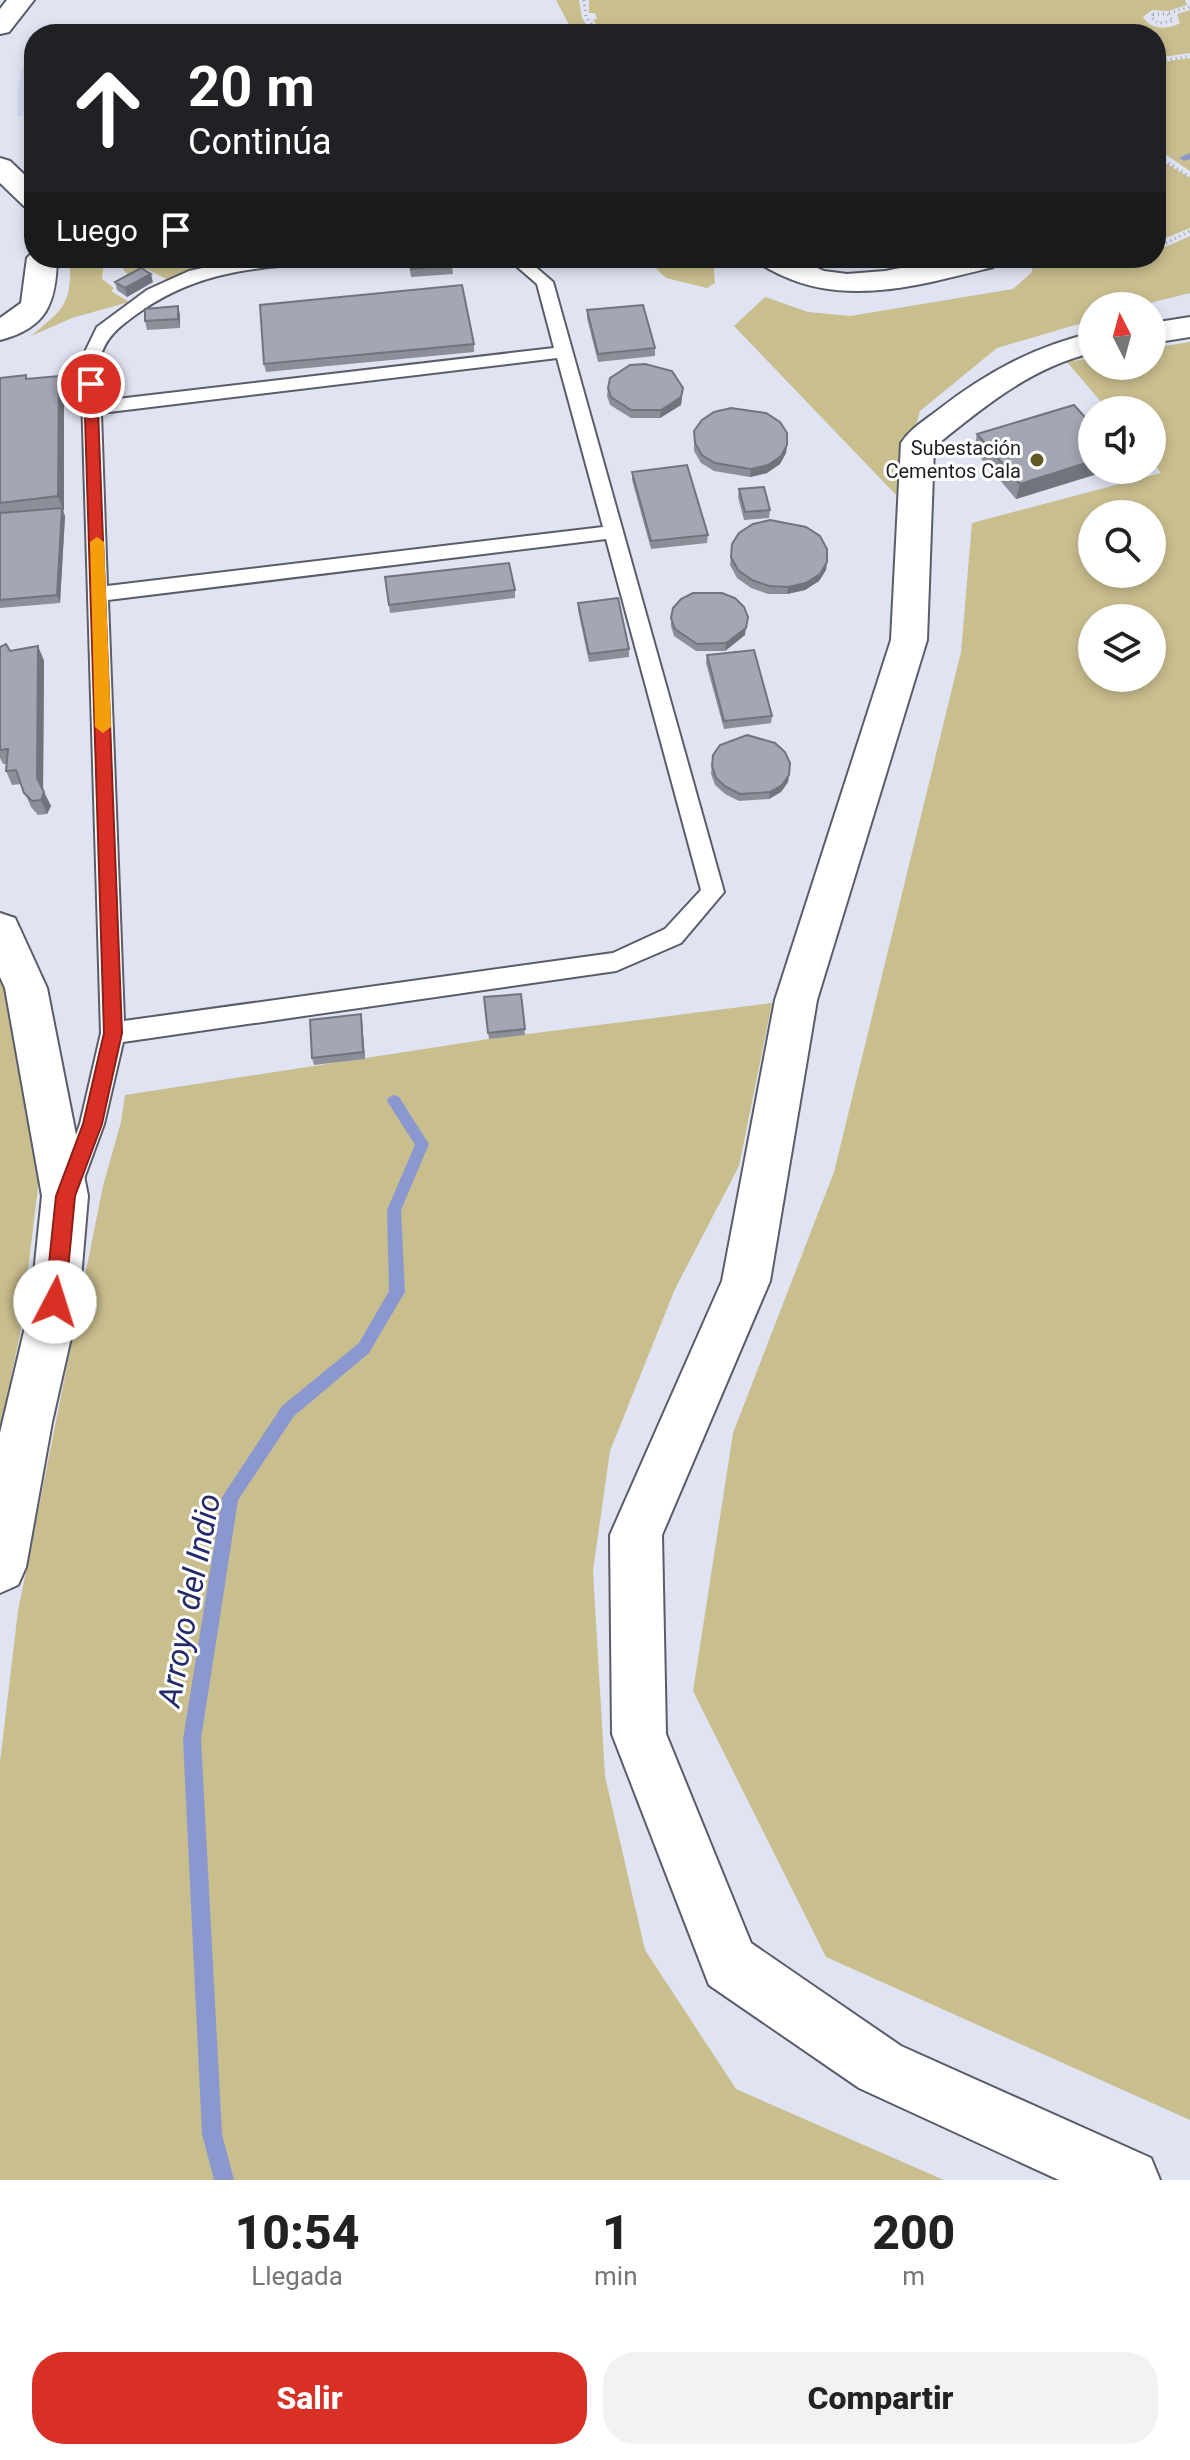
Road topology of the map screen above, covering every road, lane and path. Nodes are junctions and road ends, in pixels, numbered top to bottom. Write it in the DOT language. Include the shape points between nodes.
graph roads {
  1 [pos="21,0"];
  2 [pos="584,0"];
  3 [pos="1190,4"];
  4 [pos="1168,14"];
  5 [pos="591,24"];
  6 [pos="0,26"];
  7 [pos="1190,56"];
  8 [pos="1166,60"];
  9 [pos="1166,161"];
  10 [pos="0,167"];
  11 [pos="1190,177"];
  12 [pos="24,190"];
  13 [pos="1190,231"];
  14 [pos="1166,243"];
  15 [pos="42,268"];
  16 [pos="226,268"];
  17 [pos="528,268"];
  18 [pos="789,268"];
  19 [pos="944,268"];
  20 [pos="1190,327"];
  21 [pos="0,330"];
  22 [pos="1166,331"];
  23 [pos="1078,345"];
  24 [pos="564,352"];
  25 [pos="91,408"];
  26 [pos="613,532"];
  27 [pos="99,594"];
  28 [pos="0,930"];
  29 [pos="113,1033"];
  30 [pos="65,1196"];
  31 [pos="0,1567"];
  32 [pos="1129,2180"];
  1 -- 6 [label="street"];
  2 -- 5 [label="path"];
  3 -- 4 [label="path"];
  4 -- 4 [label="path" via="1153,14 1151,17 1169,24 1173,21"];
  7 -- 8 [label="path"];
  9 -- 11 [label="path"];
  10 -- 12 [label="street"];
  13 -- 14 [label="path"];
  15 -- 21 [label="street" via="41,297 21,320"];
  16 -- 25 [label="lane" via="153,294 103,331 90,360"];
  17 -- 24 [label="lane" via="545,282"];
  18 -- 19 [label="street" via="829,282 864,283"];
  20 -- 22 [label="street"];
  23 -- 32 [label="street" via="1063,348 979,394 918,443 909,640 796,1000 746,1281 636,1535 639,1734 730,1964 880,2067"];
  24 -- 25 [label="lane"];
  24 -- 26 [label="lane"];
  25 -- 27 [label="lane"];
  26 -- 27 [label="lane"];
  26 -- 29 [label="lane" via="713,892 673,936 616,962"];
  27 -- 29 [label="lane"];
  28 -- 30 [label="street" via="26,988"];
  29 -- 30 [label="lane" via="92,1124"];
  30 -- 31 [label="street" via="55,1302"];
}
